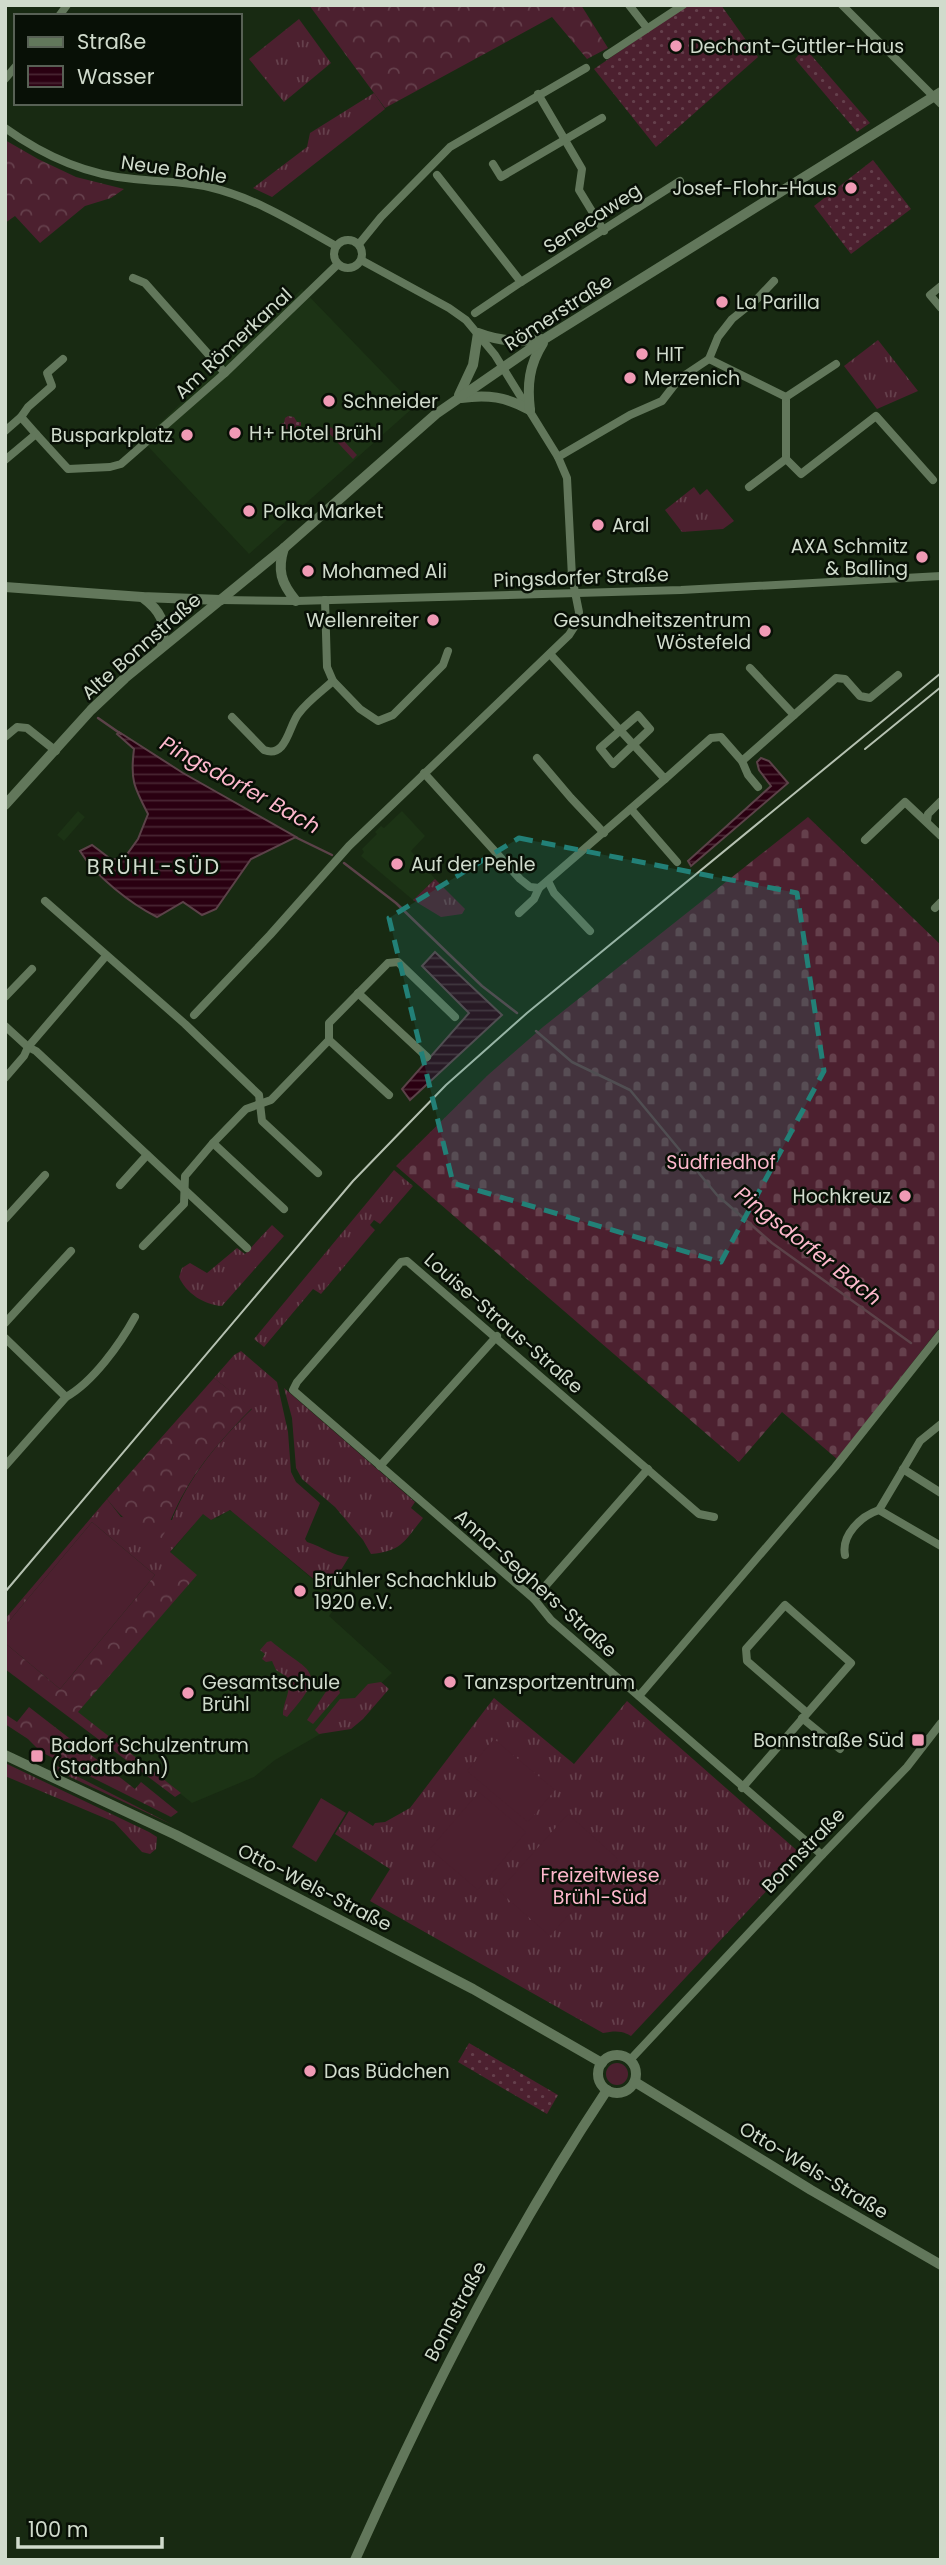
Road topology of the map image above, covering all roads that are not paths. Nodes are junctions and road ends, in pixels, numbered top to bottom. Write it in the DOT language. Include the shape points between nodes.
graph roads {
  1 [pos="629,5"];
  2 [pos="683,5"];
  3 [pos="842,5"];
  4 [pos="647,28"];
  5 [pos="607,55"];
  6 [pos="586,68"];
  7 [pos="538,94"];
  8 [pos="938,98"];
  9 [pos="602,118"];
  10 [pos="5,128"];
  11 [pos="565,139"];
  12 [pos="493,164"];
  13 [pos="437,175"];
  14 [pos="680,181"];
  15 [pos="604,230"];
  16 [pos="359,244"];
  17 [pos="336,246"];
  18 [pos="361,260"];
  19 [pos="338,264"];
  20 [pos="133,278"];
  21 [pos="774,281"];
  22 [pos="521,282"];
  23 [pos="941,286"];
  24 [pos="941,308"];
  25 [pos="475,313"];
  26 [pos="478,333"];
  27 [pos="547,338"];
  28 [pos="63,359"];
  29 [pos="709,359"];
  30 [pos="836,364"];
  31 [pos="503,368"];
  32 [pos="225,373"];
  33 [pos="786,397"];
  34 [pos="458,398"];
  35 [pos="530,410"];
  36 [pos="21,417"];
  37 [pos="5,431"];
  38 [pos="36,435"];
  39 [pos="558,457"];
  40 [pos="786,458"];
  41 [pos="5,460"];
  42 [pos="933,480"];
  43 [pos="749,487"];
  44 [pos="284,548"];
  45 [pos="941,576"];
  46 [pos="5,587"];
  47 [pos="576,593"];
  48 [pos="142,597"];
  49 [pos="222,600"];
  50 [pos="325,600"];
  51 [pos="296,601"];
  52 [pos="162,646"];
  53 [pos="448,651"];
  54 [pos="550,654"];
  55 [pos="750,667"];
  56 [pos="898,675"];
  57 [pos="333,681"];
  58 [pos="794,715"];
  59 [pos="232,718"];
  60 [pos="619,731"];
  61 [pos="5,737"];
  62 [pos="632,745"];
  63 [pos="56,751"];
  64 [pos="537,758"];
  65 [pos="742,761"];
  66 [pos="424,773"];
  67 [pos="665,779"];
  68 [pos="758,787"];
  69 [pos="941,802"];
  70 [pos="5,805"];
  71 [pos="631,809"];
  72 [pos="927,821"];
  73 [pos="604,833"];
  74 [pos="941,836"];
  75 [pos="865,840"];
  76 [pos="677,862"];
  77 [pos="548,881"];
  78 [pos="539,888"];
  79 [pos="45,901"];
  80 [pos="519,913"];
  81 [pos="590,931"];
  82 [pos="106,957"];
  83 [pos="32,969"];
  84 [pos="358,993"];
  85 [pos="5,997"];
  86 [pos="194,1015"];
  87 [pos="455,1017"];
  88 [pos="5,1027"];
  89 [pos="329,1040"];
  90 [pos="27,1047"];
  91 [pos="427,1057"];
  92 [pos="5,1078"];
  93 [pos="389,1095"];
  94 [pos="260,1104"];
  95 [pos="213,1143"];
  96 [pos="148,1155"];
  97 [pos="318,1172"];
  98 [pos="46,1175"];
  99 [pos="120,1185"];
  100 [pos="186,1190"];
  101 [pos="284,1209"];
  102 [pos="5,1219"];
  103 [pos="143,1246"];
  104 [pos="247,1248"];
  105 [pos="71,1251"];
  106 [pos="135,1317"];
  107 [pos="5,1324"];
  108 [pos="941,1333"];
  109 [pos="497,1336"];
  110 [pos="5,1338"];
  111 [pos="293,1390"];
  112 [pos="66,1397"];
  113 [pos="938,1429"];
  114 [pos="5,1466"];
  115 [pos="380,1466"];
  116 [pos="649,1469"];
  117 [pos="903,1469"];
  118 [pos="941,1493"];
  119 [pos="879,1510"];
  120 [pos="714,1517"];
  121 [pos="941,1546"];
  122 [pos="845,1555"];
  123 [pos="534,1599"];
  124 [pos="639,1696"];
  125 [pos="804,1715"];
  126 [pos="941,1723"];
  127 [pos="840,1749"];
  128 [pos="5,1755"];
  129 [pos="742,1788"];
  130 [pos="822,1855"];
  131 [pos="630,2060"];
  132 [pos="602,2063"];
  133 [pos="635,2081"];
  134 [pos="607,2090"];
  135 [pos="941,2265"];
  136 [pos="355,2560"];
  1 -- 4 [label="street"];
  2 -- 4 [label="street"];
  3 -- 8 [label="street"];
  4 -- 5 [label="street"];
  6 -- 7 [label="street"];
  7 -- 11 [label="street"];
  7 -- 16 [label="street" via="450,147"];
  8 -- 27 [label="main road, Römerstraße"];
  9 -- 11 [label="street"];
  10 -- 17 [label="street, Neue Bohle" via="31,146 82,169 238,195"];
  11 -- 12 [label="street" via="501,177"];
  11 -- 15 [label="street" via="582,169 579,190"];
  13 -- 22 [label="street"];
  14 -- 15 [label="street, Senecaweg"];
  15 -- 22 [label="street, Senecaweg"];
  16 -- 17 [label="street" via="347,239"];
  16 -- 18 [label="street"];
  17 -- 19 [label="street"];
  18 -- 19 [label="street" via="351,268"];
  18 -- 26 [label="street" via="449,308"];
  19 -- 32 [label="street, Am Römerkanal"];
  20 -- 32 [label="street" via="145,283"];
  21 -- 29 [label="street" via="732,319"];
  22 -- 25 [label="street"];
  23 -- 24 [label="street" via="930,295"];
  26 -- 27 [label="main road" via="510,342"];
  26 -- 31 [label="street"];
  26 -- 34 [label="main road" via="473,365"];
  27 -- 31 [label="main road, Römerstraße"];
  27 -- 35 [label="main road" via="529,376"];
  28 -- 36 [label="street" via="47,373 52,386"];
  29 -- 33 [label="street"];
  29 -- 39 [label="street" via="679,379 662,401"];
  30 -- 33 [label="street"];
  31 -- 34 [label="main road, Römerstraße"];
  31 -- 35 [label="street"];
  32 -- 38 [label="street, Am Römerkanal" via="121,464 74,470 62,464"];
  33 -- 40 [label="street"];
  34 -- 35 [label="main road" via="494,395"];
  34 -- 44 [label="main road, Römerstraße" via="412,433"];
  35 -- 39 [label="street"];
  36 -- 37 [label="street"];
  36 -- 38 [label="street, Am Römerkanal"];
  38 -- 41 [label="street"];
  39 -- 47 [label="street" via="567,478"];
  40 -- 42 [label="street" via="801,474 876,416"];
  40 -- 43 [label="street"];
  44 -- 49 [label="main road, Römerstraße"];
  44 -- 51 [label="main road" via="279,563 281,579"];
  45 -- 47 [label="street, Pingsdorfer Straße"];
  46 -- 48 [label="main road"];
  47 -- 50 [label="street, Pingsdorfer Straße"];
  47 -- 54 [label="street" via="579,612 575,628"];
  48 -- 49 [label="main road"];
  48 -- 52 [label="main road" via="160,614 165,634"];
  49 -- 51 [label="street, Pingsdorfer Straße"];
  49 -- 52 [label="main road, Alte Bonnstraße"];
  50 -- 51 [label="street, Pingsdorfer Straße"];
  50 -- 57 [label="street" via="327,667"];
  52 -- 63 [label="main road, Alte Bonnstraße" via="91,710"];
  53 -- 57 [label="street" via="443,665 386,719 370,718"];
  54 -- 60 [label="street"];
  54 -- 66 [label="street"];
  55 -- 58 [label="street"];
  56 -- 58 [label="street" via="870,698 860,696 845,679 836,678"];
  57 -- 59 [label="street" via="298,713 286,740 275,750 264,750"];
  58 -- 65 [label="street"];
  60 -- 62 [label="street"];
  60 -- 62 [label="street" via="638,715 650,729"];
  60 -- 62 [label="street" via="600,748 613,764"];
  61 -- 63 [label="street" via="17,727 27,728"];
  62 -- 67 [label="street"];
  63 -- 70 [label="main road, Alte Bonnstraße"];
  64 -- 73 [label="street"];
  65 -- 67 [label="street" via="717,735"];
  65 -- 68 [label="street"];
  66 -- 78 [label="street" via="520,879"];
  66 -- 86 [label="street" via="349,846"];
  67 -- 71 [label="street"];
  69 -- 72 [label="street"];
  71 -- 73 [label="street"];
  71 -- 76 [label="street"];
  72 -- 74 [label="street"];
  72 -- 75 [label="street" via="905,802"];
  73 -- 77 [label="street"];
  77 -- 78 [label="street"];
  77 -- 81 [label="street"];
  78 -- 80 [label="street" via="534,900"];
  79 -- 82 [label="street"];
  82 -- 90 [label="street"];
  82 -- 94 [label="street" via="195,1033 259,1095"];
  83 -- 85 [label="street"];
  84 -- 87 [label="street" via="388,963 398,962"];
  84 -- 89 [label="street" via="330,1023"];
  84 -- 91 [label="street"];
  88 -- 90 [label="street"];
  89 -- 93 [label="street"];
  89 -- 94 [label="street" via="271,1100"];
  90 -- 92 [label="street"];
  90 -- 96 [label="street"];
  94 -- 95 [label="street" via="246,1109"];
  94 -- 97 [label="street" via="262,1121"];
  95 -- 100 [label="street" via="185,1177"];
  95 -- 101 [label="street"];
  96 -- 99 [label="street"];
  96 -- 100 [label="street"];
  98 -- 102 [label="street"];
  100 -- 103 [label="street" via="184,1204"];
  100 -- 104 [label="street"];
  105 -- 107 [label="street"];
  106 -- 112 [label="street" via="125,1337 79,1390"];
  108 -- 124 [label="street" via="835,1467"];
  109 -- 111 [label="street, Louise-Straus-Straße" via="407,1261 401,1262"];
  109 -- 115 [label="street"];
  109 -- 116 [label="street, Louise-Straus-Straße"];
  110 -- 112 [label="street"];
  111 -- 115 [label="street, Anna-Seghers-Straße"];
  112 -- 114 [label="street"];
  113 -- 117 [label="street" via="923,1437"];
  115 -- 123 [label="street, Anna-Seghers-Straße"];
  116 -- 120 [label="street, Louise-Straus-Straße" via="699,1514"];
  116 -- 123 [label="street"];
  117 -- 118 [label="street"];
  117 -- 119 [label="street"];
  119 -- 121 [label="street"];
  119 -- 122 [label="street" via="862,1519 847,1537"];
  123 -- 124 [label="street, Anna-Seghers-Straße" via="551,1620"];
  124 -- 129 [label="street, Anna-Seghers-Straße"];
  125 -- 125 [label="street" via="851,1663 785,1605 746,1649 747,1661"];
  125 -- 127 [label="street"];
  125 -- 129 [label="street"];
  126 -- 130 [label="street, Bonnstraße" via="907,1767"];
  128 -- 132 [label="main road, Otto-Wels-Straße" via="188,1841 473,1989"];
  129 -- 130 [label="street, Anna-Seghers-Straße"];
  130 -- 131 [label="street, Bonnstraße"];
  131 -- 132 [label="main road" via="619,2055"];
  131 -- 133 [label="main road" via="636,2070"];
  132 -- 134 [label="main road" via="600,2080"];
  133 -- 134 [label="main road" via="623,2092"];
  133 -- 135 [label="main road, Otto-Wels-Straße"];
  134 -- 136 [label="main road, Bonnstraße" via="543,2189 480,2300"];
}
